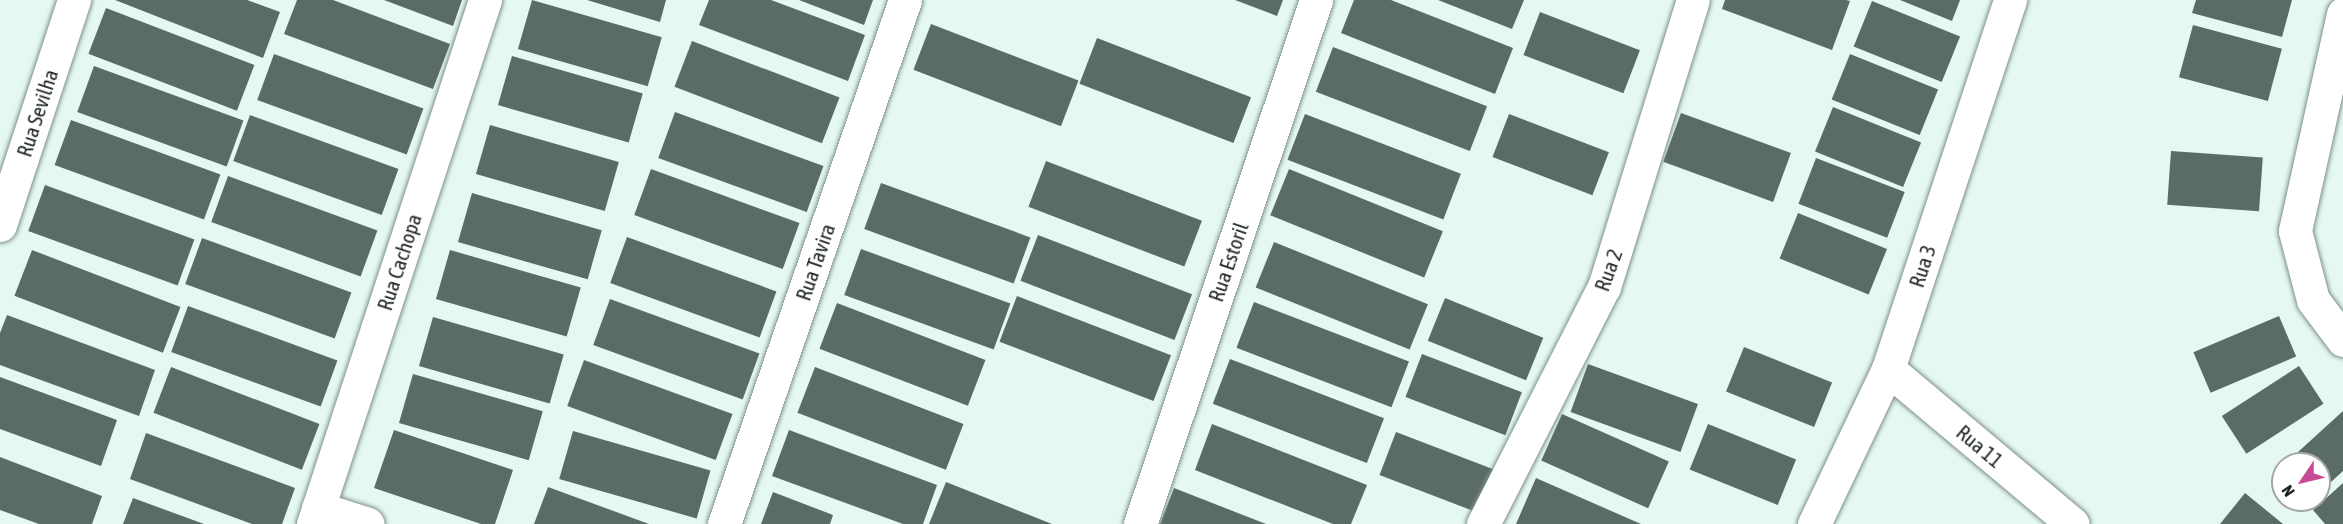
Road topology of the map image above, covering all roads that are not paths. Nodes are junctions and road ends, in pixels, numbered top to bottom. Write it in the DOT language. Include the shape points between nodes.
graph roads {
  1 [pos="74,0"];
  2 [pos="485,0"];
  3 [pos="905,0"];
  4 [pos="1316,0"];
  5 [pos="1693,0"];
  6 [pos="2010,0"];
  7 [pos="2343,14"];
  8 [pos="0,225"];
  9 [pos="2343,340"];
  10 [pos="1888,369"];
  11 [pos="315,516"];
  12 [pos="368,524"];
  13 [pos="724,524"];
  14 [pos="1140,524"];
  15 [pos="1482,524"];
  16 [pos="1814,524"];
  17 [pos="2073,524"];
  1 -- 8 [label="street, Rua Sevilha"];
  2 -- 11 [label="street, Rua Cachopa"];
  3 -- 13 [label="street, Rua Tavira"];
  4 -- 14 [label="street, Rua Estoril"];
  5 -- 15 [label="street, Rua 2" via="1604,287"];
  6 -- 10 [label="street, Rua 3"];
  7 -- 9 [label="street" via="2295,231 2313,300"];
  10 -- 16 [label="street, Rua 3"];
  10 -- 17 [label="street, Rua 11"];
  11 -- 12 [label="street"];
}
